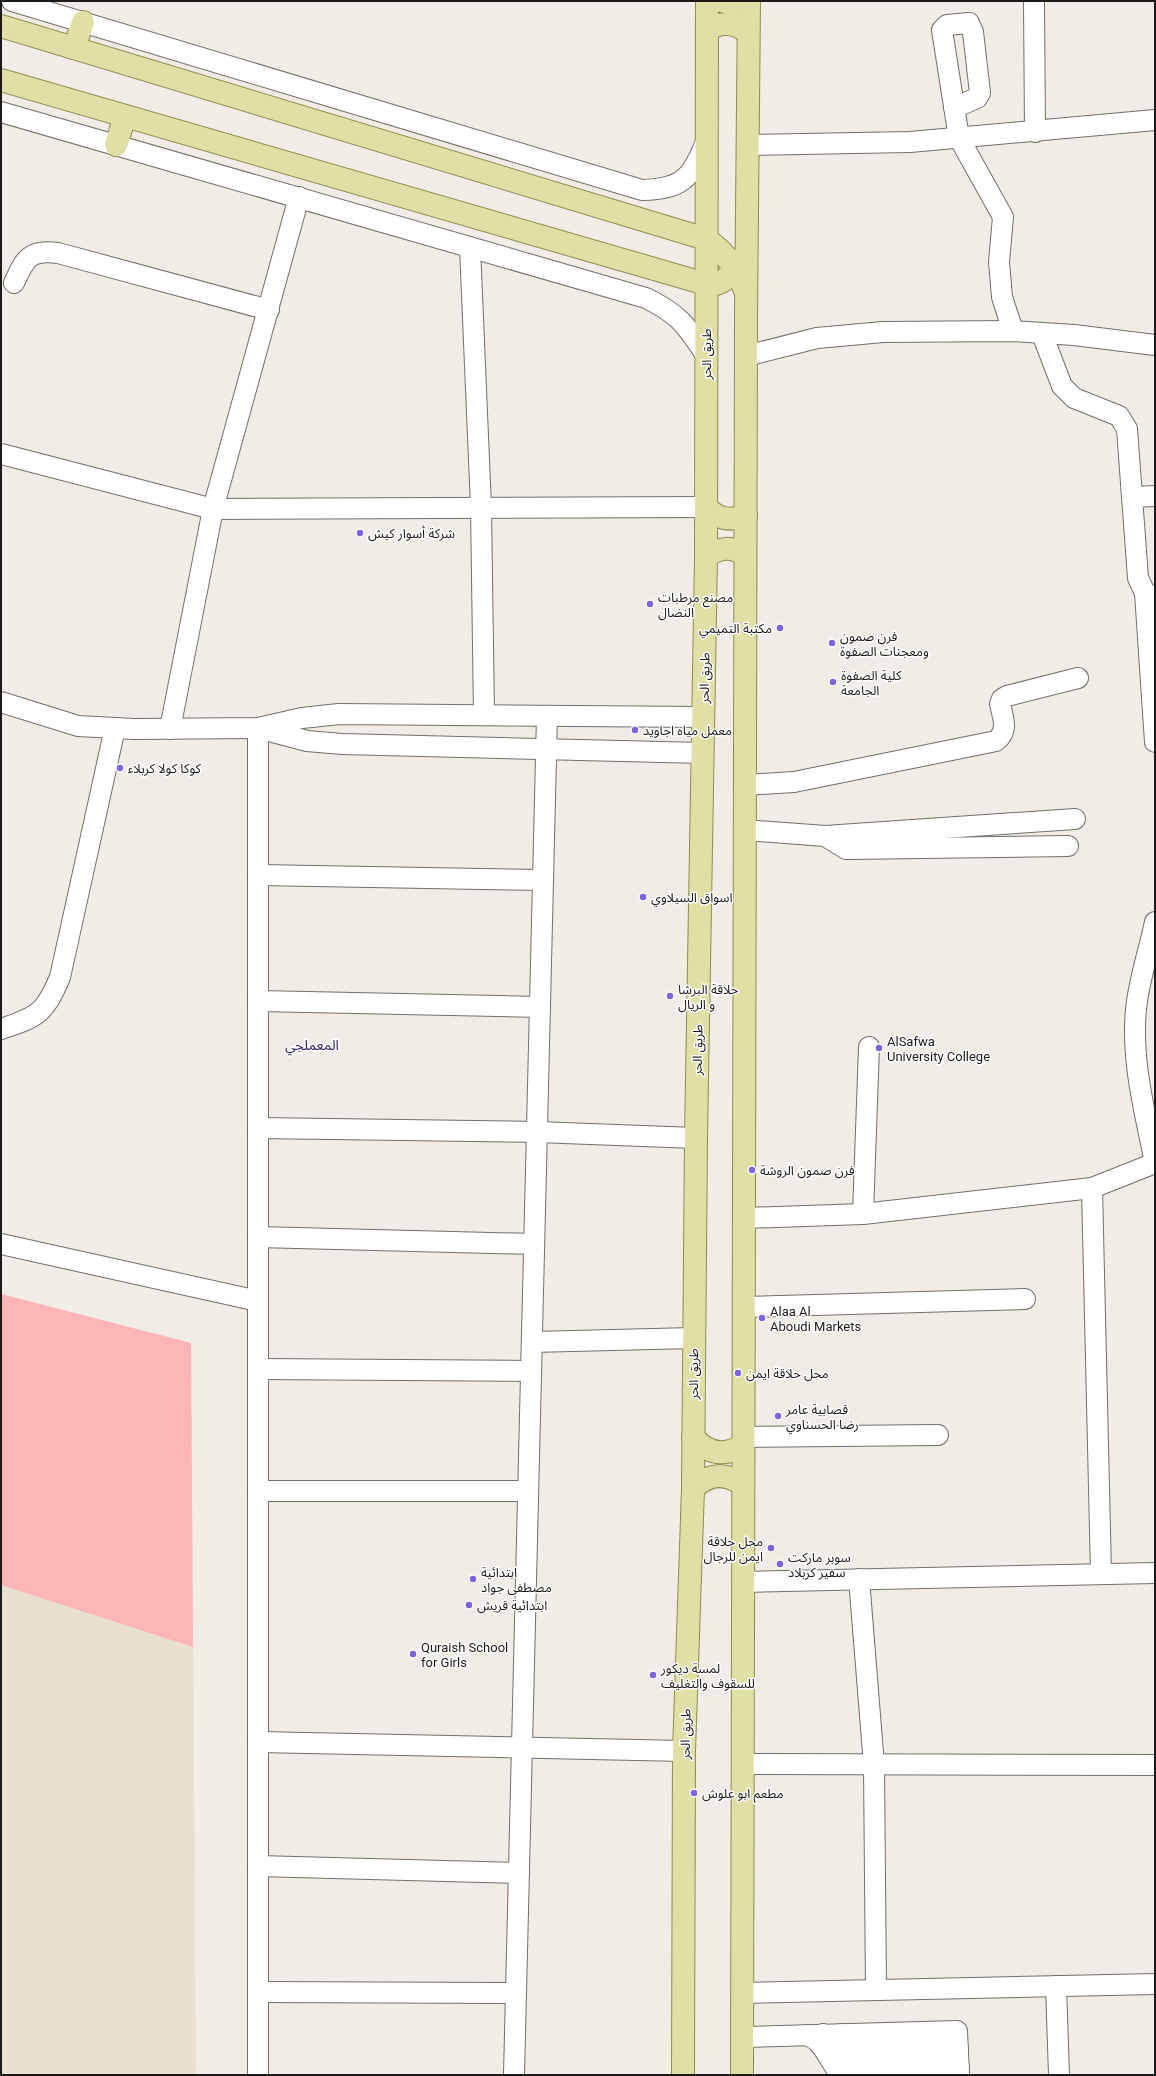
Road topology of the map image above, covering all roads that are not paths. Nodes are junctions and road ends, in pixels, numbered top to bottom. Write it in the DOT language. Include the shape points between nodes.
graph roads {
  1 [pos="12,1"];
  2 [pos="707,1"];
  3 [pos="722,1"];
  4 [pos="747,1"];
  5 [pos="1034,1"];
  6 [pos="83,22"];
  7 [pos="1,26"];
  8 [pos="707,30"];
  9 [pos="748,33"];
  10 [pos="74,48"];
  11 [pos="1,80"];
  12 [pos="954,108"];
  13 [pos="1,112"];
  14 [pos="125,116"];
  15 [pos="1155,120"];
  16 [pos="1035,132"];
  17 [pos="959,138"];
  18 [pos="707,140"];
  19 [pos="116,145"];
  20 [pos="748,145"];
  21 [pos="299,197"];
  22 [pos="706,234"];
  23 [pos="747,241"];
  24 [pos="470,247"];
  25 [pos="735,268"];
  26 [pos="14,283"];
  27 [pos="706,294"];
  28 [pos="746,299"];
  29 [pos="269,310"];
  30 [pos="1013,331"];
  31 [pos="1042,334"];
  32 [pos="1155,345"];
  33 [pos="706,355"];
  34 [pos="746,356"];
  35 [pos="1,454"];
  36 [pos="1155,496"];
  37 [pos="1132,497"];
  38 [pos="481,507"];
  39 [pos="706,507"];
  40 [pos="213,509"];
  41 [pos="746,515"];
  42 [pos="745,555"];
  43 [pos="706,557"];
  44 [pos="1150,595"];
  45 [pos="1078,678"];
  46 [pos="1,702"];
  47 [pos="484,715"];
  48 [pos="546,716"];
  49 [pos="703,717"];
  50 [pos="115,728"];
  51 [pos="258,728"];
  52 [pos="170,729"];
  53 [pos="1155,742"];
  54 [pos="546,748"];
  55 [pos="702,753"];
  56 [pos="745,785"];
  57 [pos="1075,819"];
  58 [pos="745,830"];
  59 [pos="825,836"];
  60 [pos="1068,846"];
  61 [pos="258,874"];
  62 [pos="543,880"];
  63 [pos="1155,922"];
  64 [pos="258,1001"];
  65 [pos="540,1007"];
  66 [pos="1,1029"];
  67 [pos="869,1047"];
  68 [pos="258,1128"];
  69 [pos="537,1132"];
  70 [pos="696,1138"];
  71 [pos="1155,1163"];
  72 [pos="1092,1188"];
  73 [pos="863,1214"];
  74 [pos="744,1218"];
  75 [pos="258,1237"];
  76 [pos="1,1244"];
  77 [pos="534,1244"];
  78 [pos="1025,1299"];
  79 [pos="258,1301"];
  80 [pos="744,1307"];
  81 [pos="693,1338"];
  82 [pos="532,1342"];
  83 [pos="258,1369"];
  84 [pos="531,1370"];
  85 [pos="938,1435"];
  86 [pos="693,1437"];
  87 [pos="743,1441"];
  88 [pos="743,1485"];
  89 [pos="693,1489"];
  90 [pos="258,1491"];
  91 [pos="528,1491"];
  92 [pos="1155,1573"];
  93 [pos="1102,1574"];
  94 [pos="859,1579"];
  95 [pos="743,1582"];
  96 [pos="258,1742"];
  97 [pos="522,1747"];
  98 [pos="684,1751"];
  99 [pos="742,1764"];
  100 [pos="874,1764"];
  101 [pos="1155,1765"];
  102 [pos="258,1866"];
  103 [pos="519,1873"];
  104 [pos="1155,1984"];
  105 [pos="1056,1986"];
  106 [pos="876,1990"];
  107 [pos="258,1992"];
  108 [pos="516,1993"];
  109 [pos="742,1994"];
  110 [pos="824,2034"];
  111 [pos="742,2037"];
  112 [pos="959,2064"];
  113 [pos="258,2075"];
  114 [pos="514,2075"];
  115 [pos="683,2075"];
  116 [pos="742,2075"];
  117 [pos="841,2075"];
  118 [pos="1059,2075"];
  1 -- 6 [label="street"];
  2 -- 8 [label="main road, طريق الحر"];
  3 -- 4 [label="main road" via="734,4"];
  4 -- 9 [label="main road"];
  5 -- 16 [label="street"];
  6 -- 10 [label="main road"];
  6 -- 18 [label="street" via="642,190 661,190 679,183 694,169"];
  7 -- 10 [label="main road"];
  8 -- 9 [label="main road" via="728,23 743,28"];
  8 -- 18 [label="main road, طريق الحر"];
  9 -- 20 [label="main road"];
  10 -- 22 [label="main road"];
  11 -- 14 [label="main road"];
  12 -- 17 [label="street"];
  13 -- 19 [label="street"];
  14 -- 19 [label="main road"];
  14 -- 27 [label="main road"];
  15 -- 16 [label="street"];
  16 -- 17 [label="street"];
  17 -- 20 [label="street" via="910,142"];
  17 -- 30 [label="street" via="1003,217 999,262 1002,297"];
  18 -- 22 [label="main road, طريق الحر"];
  19 -- 21 [label="street"];
  20 -- 23 [label="main road"];
  21 -- 24 [label="street"];
  21 -- 29 [label="street"];
  22 -- 23 [label="main road"];
  22 -- 25 [label="main road"];
  22 -- 27 [label="main road, طريق الحر"];
  23 -- 25 [label="main road"];
  23 -- 28 [label="main road"];
  24 -- 33 [label="street" via="646,298 669,309 686,324"];
  24 -- 38 [label="street"];
  25 -- 27 [label="main road" via="722,283 715,285"];
  25 -- 28 [label="main road"];
  26 -- 29 [label="street" via="22,266 31,256 42,251 58,252"];
  27 -- 28 [label="main road"];
  27 -- 33 [label="main road, طريق الحر"];
  28 -- 34 [label="main road"];
  29 -- 40 [label="street"];
  30 -- 31 [label="street"];
  30 -- 34 [label="street" via="883,332 817,338"];
  31 -- 32 [label="street" via="1074,334"];
  31 -- 37 [label="street" via="1062,386 1074,398 1119,416 1127,429"];
  33 -- 39 [label="main road, طريق الحر"];
  34 -- 41 [label="main road"];
  35 -- 40 [label="street"];
  36 -- 37 [label="street"];
  37 -- 44 [label="street" via="1138,578"];
  38 -- 39 [label="street"];
  38 -- 40 [label="street"];
  38 -- 47 [label="street"];
  39 -- 41 [label="main road" via="717,517 724,519"];
  39 -- 43 [label="main road, طريق الحر"];
  40 -- 52 [label="street"];
  41 -- 42 [label="main road"];
  42 -- 43 [label="main road" via="725,548"];
  42 -- 56 [label="main road"];
  43 -- 49 [label="main road, طريق الحر"];
  44 -- 53 [label="street"];
  45 -- 56 [label="street" via="1002,699 1000,704 1005,730 996,741 794,782"];
  46 -- 50 [label="street" via="78,726"];
  47 -- 48 [label="street"];
  47 -- 51 [label="street" via="332,715 302,718"];
  48 -- 49 [label="street"];
  48 -- 54 [label="street"];
  49 -- 55 [label="main road, طريق الحر"];
  50 -- 52 [label="street"];
  50 -- 66 [label="street" via="60,977 51,1000 35,1017"];
  51 -- 52 [label="street"];
  51 -- 54 [label="street" via="324,743"];
  51 -- 61 [label="street"];
  54 -- 55 [label="street"];
  54 -- 62 [label="street"];
  55 -- 70 [label="main road, طريق الحر"];
  56 -- 58 [label="main road"];
  57 -- 59 [label="street"];
  58 -- 59 [label="street"];
  58 -- 74 [label="main road"];
  59 -- 60 [label="street" via="846,849"];
  61 -- 62 [label="street"];
  61 -- 64 [label="street"];
  62 -- 65 [label="street"];
  63 -- 71 [label="street" via="1139,984 1136,1010 1136,1069"];
  64 -- 65 [label="street"];
  64 -- 68 [label="street"];
  65 -- 69 [label="street"];
  67 -- 73 [label="street"];
  68 -- 69 [label="street"];
  68 -- 75 [label="street"];
  69 -- 70 [label="street"];
  69 -- 77 [label="street"];
  70 -- 81 [label="main road, طريق الحر"];
  71 -- 72 [label="street"];
  72 -- 73 [label="street"];
  72 -- 93 [label="street"];
  73 -- 74 [label="street"];
  74 -- 80 [label="main road"];
  75 -- 77 [label="street"];
  75 -- 79 [label="street"];
  76 -- 79 [label="street"];
  77 -- 82 [label="street"];
  78 -- 80 [label="street"];
  79 -- 83 [label="street"];
  80 -- 87 [label="main road"];
  81 -- 82 [label="street"];
  81 -- 86 [label="main road, طريق الحر"];
  82 -- 84 [label="street"];
  83 -- 84 [label="street"];
  83 -- 90 [label="street"];
  84 -- 91 [label="street"];
  85 -- 87 [label="street"];
  86 -- 87 [label="main road" via="707,1450 716,1453 735,1450"];
  86 -- 89 [label="main road, طريق الحر"];
  87 -- 88 [label="main road"];
  88 -- 89 [label="main road" via="735,1480 717,1476 699,1482"];
  88 -- 95 [label="main road"];
  89 -- 98 [label="main road, طريق الحر"];
  90 -- 91 [label="street"];
  90 -- 96 [label="street"];
  91 -- 97 [label="street"];
  92 -- 93 [label="street"];
  93 -- 94 [label="street"];
  94 -- 95 [label="street"];
  94 -- 100 [label="street"];
  95 -- 99 [label="main road"];
  96 -- 97 [label="street"];
  96 -- 102 [label="street"];
  97 -- 98 [label="street"];
  97 -- 103 [label="street"];
  98 -- 115 [label="main road, طريق الحر"];
  99 -- 100 [label="street"];
  99 -- 109 [label="main road"];
  100 -- 101 [label="street"];
  100 -- 106 [label="street"];
  102 -- 103 [label="street"];
  102 -- 107 [label="street"];
  103 -- 108 [label="street"];
  104 -- 105 [label="street"];
  105 -- 106 [label="street"];
  105 -- 118 [label="street"];
  106 -- 109 [label="street"];
  107 -- 108 [label="street"];
  107 -- 113 [label="street"];
  108 -- 114 [label="street"];
  109 -- 111 [label="main road"];
  110 -- 111 [label="street"];
  110 -- 112 [label="street" via="836,2040 848,2060 860,2069"];
  110 -- 112 [label="street" via="958,2031"];
  110 -- 117 [label="street" via="819,2041"];
  111 -- 116 [label="main road"];
}
